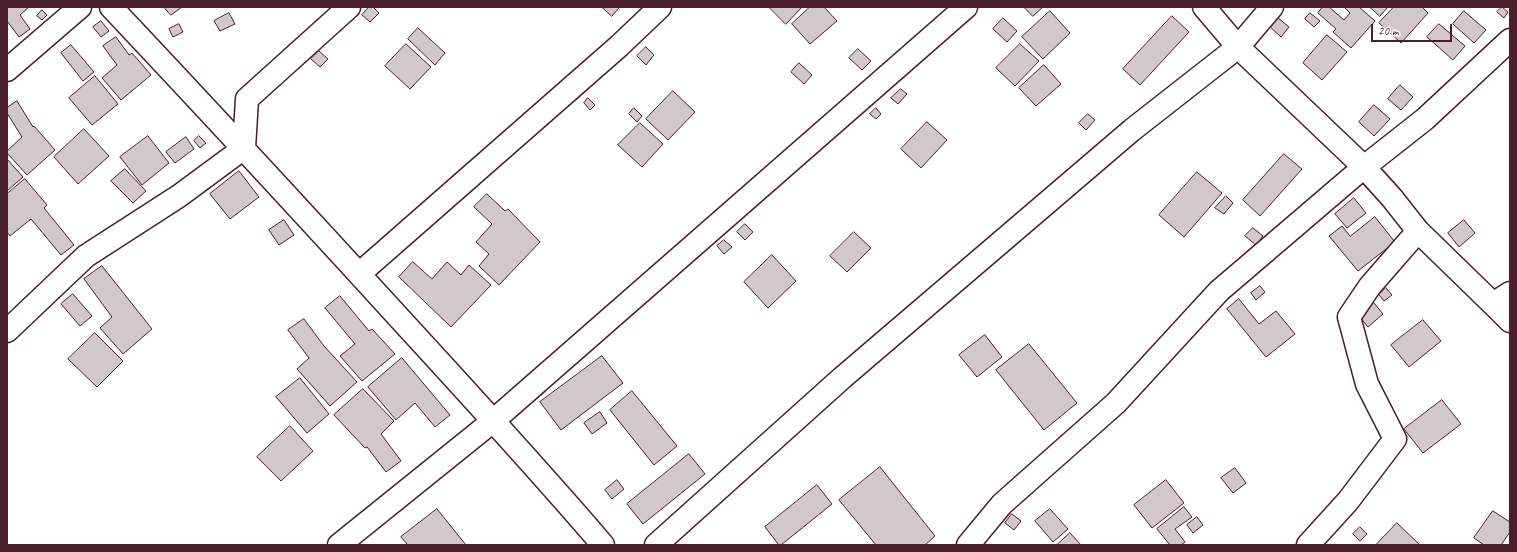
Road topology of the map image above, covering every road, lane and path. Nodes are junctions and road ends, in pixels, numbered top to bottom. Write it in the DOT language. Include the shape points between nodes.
graph roads {
  1 [pos="80,7"];
  2 [pos="111,7"];
  3 [pos="349,7"];
  4 [pos="660,7"];
  5 [pos="966,7"];
  6 [pos="1204,7"];
  7 [pos="1272,7"];
  8 [pos="1510,40"];
  9 [pos="1238,47"];
  10 [pos="7,70"];
  11 [pos="244,148"];
  12 [pos="1364,167"];
  13 [pos="1418,231"];
  14 [pos="359,274"];
  15 [pos="1502,298"];
  16 [pos="1510,321"];
  17 [pos="7,331"];
  18 [pos="493,421"];
  19 [pos="339,545"];
  20 [pos="603,545"];
  21 [pos="656,545"];
  22 [pos="968,545"];
  23 [pos="1308,545"];
  1 -- 10 [label="street"];
  2 -- 11 [label="street"];
  3 -- 11 [label="street" via="248,99"];
  4 -- 14 [label="street"];
  5 -- 18 [label="street"];
  6 -- 9 [label="street"];
  7 -- 9 [label="street"];
  8 -- 12 [label="street" via="1425,119"];
  9 -- 12 [label="street"];
  9 -- 21 [label="street" via="1132,130 842,378"];
  11 -- 14 [label="street"];
  11 -- 17 [label="street" via="178,196 86,256"];
  12 -- 13 [label="street"];
  12 -- 22 [label="street" via="1219,291 1116,403 1002,504"];
  13 -- 15 [label="street"];
  13 -- 23 [label="street" via="1370,286 1349,317 1367,384 1395,439 1348,501"];
  14 -- 18 [label="street"];
  15 -- 16 [label="street"];
  18 -- 19 [label="street"];
  18 -- 20 [label="street"];
}
